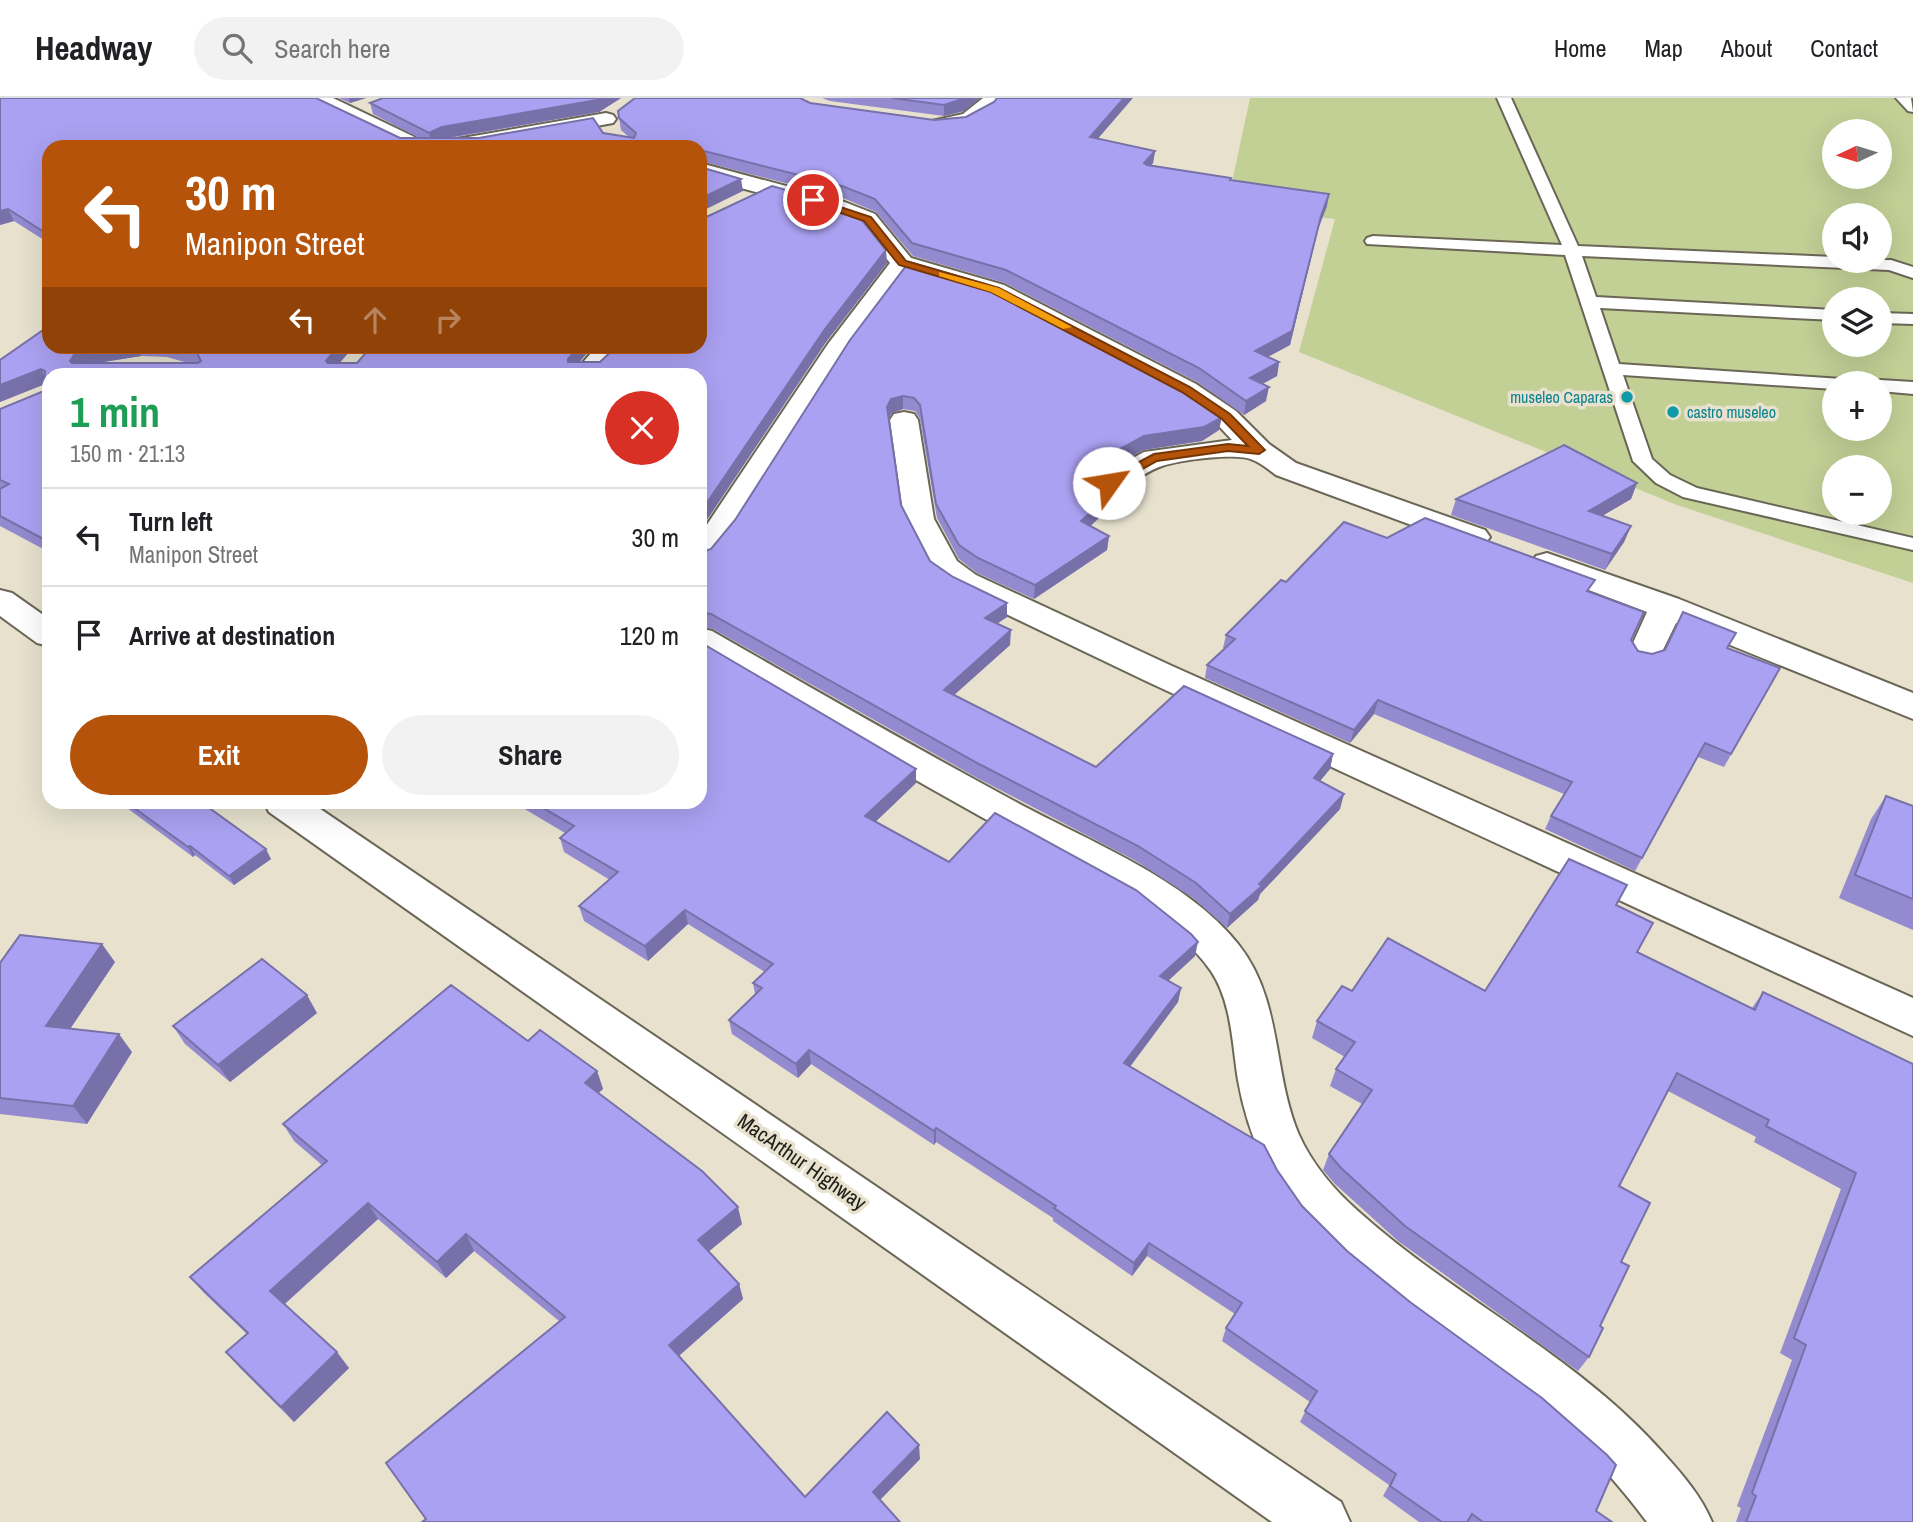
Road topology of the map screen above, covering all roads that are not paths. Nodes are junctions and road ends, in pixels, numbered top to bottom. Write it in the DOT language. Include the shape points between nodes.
graph roads {
  1 [pos="317,98"];
  2 [pos="994,98"];
  3 [pos="1504,98"];
  4 [pos="1903,98"];
  5 [pos="371,105"];
  6 [pos="627,106"];
  7 [pos="1913,108"];
  8 [pos="349,113"];
  9 [pos="606,119"];
  10 [pos="923,123"];
  11 [pos="405,140"];
  12 [pos="485,140"];
  13 [pos="615,140"];
  14 [pos="707,172"];
  15 [pos="770,189"];
  16 [pos="735,207"];
  17 [pos="1373,241"];
  18 [pos="1572,250"];
  19 [pos="902,263"];
  20 [pos="1913,273"];
  21 [pos="1589,302"];
  22 [pos="1822,314"];
  23 [pos="1892,319"];
  24 [pos="1913,320"];
  25 [pos="607,354"];
  26 [pos="592,368"];
  27 [pos="1612,369"];
  28 [pos="1822,382"];
  29 [pos="1892,387"];
  30 [pos="1913,388"];
  31 [pos="904,420"];
  32 [pos="1259,450"];
  33 [pos="1109,483"];
  34 [pos="1913,544"];
  35 [pos="707,547"];
  36 [pos="0,600"];
  37 [pos="1667,606"];
  38 [pos="42,630"];
  39 [pos="707,643"];
  40 [pos="1645,654"];
  41 [pos="1913,707"];
  42 [pos="293,809"];
  43 [pos="1913,1018"];
  44 [pos="1321,1522"];
  45 [pos="1683,1522"];
  1 -- 8 [label="main road"];
  2 -- 10 [label="main road" via="963,123"];
  3 -- 18 [label="lane"];
  4 -- 7 [label="lane"];
  5 -- 8 [label="main road"];
  6 -- 9 [label="main road"];
  8 -- 11 [label="main road"];
  9 -- 12 [label="main road"];
  9 -- 13 [label="main road" via="608,133"];
  14 -- 15 [label="main road"];
  15 -- 16 [label="main road"];
  15 -- 19 [label="main road" via="867,219"];
  17 -- 18 [label="lane"];
  18 -- 20 [label="lane" via="1891,265"];
  18 -- 21 [label="lane"];
  19 -- 32 [label="main road" via="995,290 1031,307 1210,404"];
  19 -- 35 [label="main road" via="849,331"];
  21 -- 22 [label="lane"];
  21 -- 27 [label="lane"];
  23 -- 24 [label="lane"];
  25 -- 26 [label="main road"];
  27 -- 28 [label="lane"];
  27 -- 34 [label="lane" via="1643,461 1663,479 1721,502"];
  29 -- 30 [label="lane"];
  31 -- 43 [label="main road" via="919,520 944,568 965,582"];
  32 -- 33 [label="main road" via="1228,448 1154,458"];
  32 -- 37 [label="main road" via="1286,468"];
  36 -- 38 [label="main road"];
  37 -- 40 [label="main road"];
  37 -- 41 [label="main road"];
  39 -- 45 [label="main road" via="1150,894 1192,925 1223,955 1248,997 1269,1118 1294,1173 1338,1226 1588,1416"];
  42 -- 44 [label="main road, MacArthur Highway"];
}
